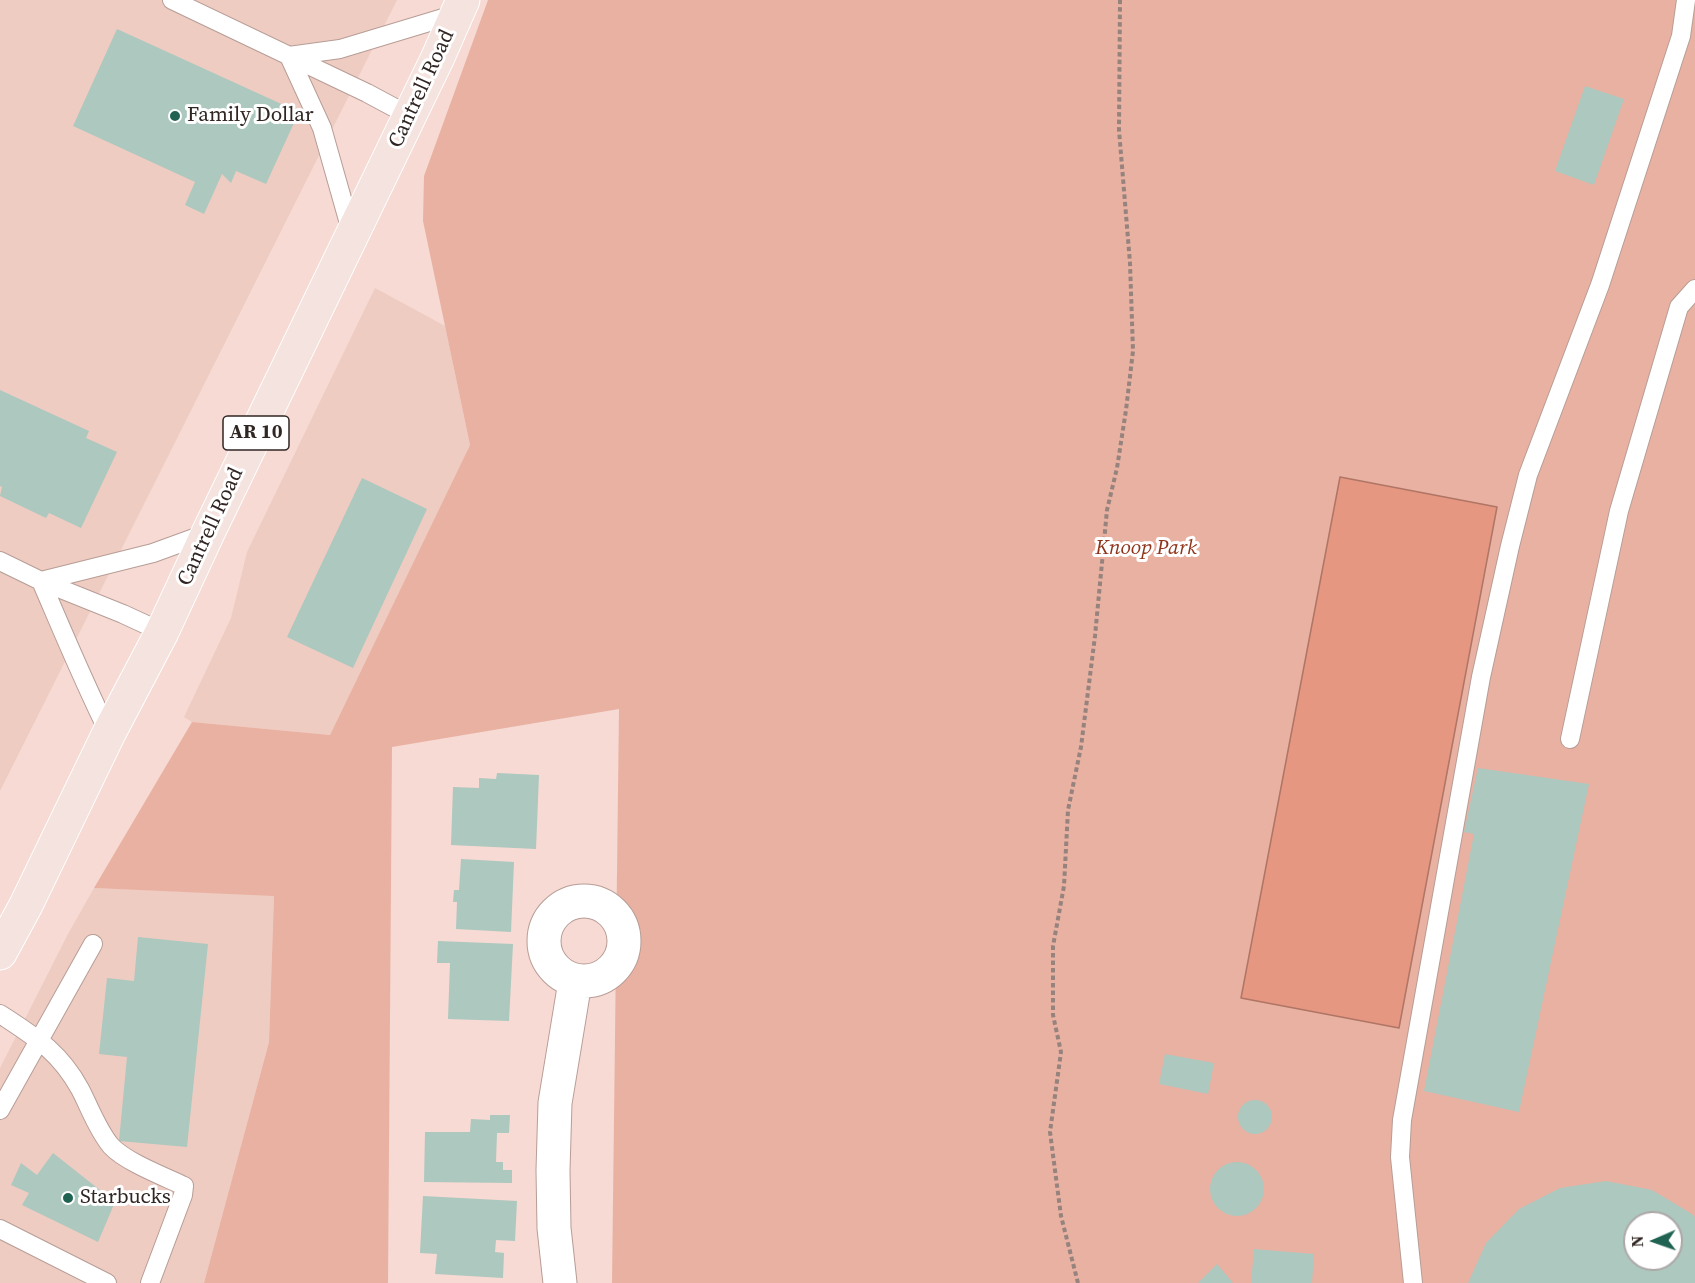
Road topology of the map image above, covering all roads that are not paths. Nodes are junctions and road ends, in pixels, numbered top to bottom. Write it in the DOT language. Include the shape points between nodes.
graph roads {
  1 [pos="172,0"];
  2 [pos="1686,0"];
  3 [pos="459,7"];
  4 [pos="289,56"];
  5 [pos="410,116"];
  6 [pos="352,234"];
  7 [pos="1695,289"];
  8 [pos="208,533"];
  9 [pos="0,561"];
  10 [pos="41,581"];
  11 [pos="162,632"];
  12 [pos="109,733"];
  13 [pos="1570,739"];
  14 [pos="93,944"];
  15 [pos="0,953"];
  16 [pos="575,982"];
  17 [pos="0,1014"];
  18 [pos="39,1039"];
  19 [pos="0,1110"];
  20 [pos="0,1229"];
  21 [pos="107,1283"];
  22 [pos="150,1283"];
  23 [pos="560,1283"];
  24 [pos="1413,1283"];
  1 -- 4 [label="lane"];
  2 -- 24 [label="lane" via="1681,36 1600,285 1528,475 1481,677 1402,1120 1400,1157"];
  3 -- 4 [label="lane" via="340,49"];
  3 -- 5 [label="main road, Cantrell Road / AR 10"];
  4 -- 5 [label="lane"];
  4 -- 6 [label="lane" via="322,128"];
  5 -- 6 [label="main road, Cantrell Road / AR 10"];
  6 -- 8 [label="main road, Cantrell Road / AR 10"];
  7 -- 13 [label="lane" via="1679,307 1619,511"];
  8 -- 10 [label="lane" via="153,553"];
  8 -- 11 [label="main road, Cantrell Road / AR 10"];
  9 -- 10 [label="lane"];
  10 -- 11 [label="lane"];
  10 -- 12 [label="lane"];
  11 -- 12 [label="main road, Cantrell Road / AR 10"];
  12 -- 15 [label="main road, Cantrell Road / AR 10"];
  14 -- 18 [label="lane"];
  16 -- 23 [label="street" via="555,1103 552,1170"];
  17 -- 18 [label="lane"];
  18 -- 19 [label="lane"];
  18 -- 22 [label="lane" via="65,1064 112,1146 127,1158 184,1186"];
  20 -- 21 [label="lane"];
}
